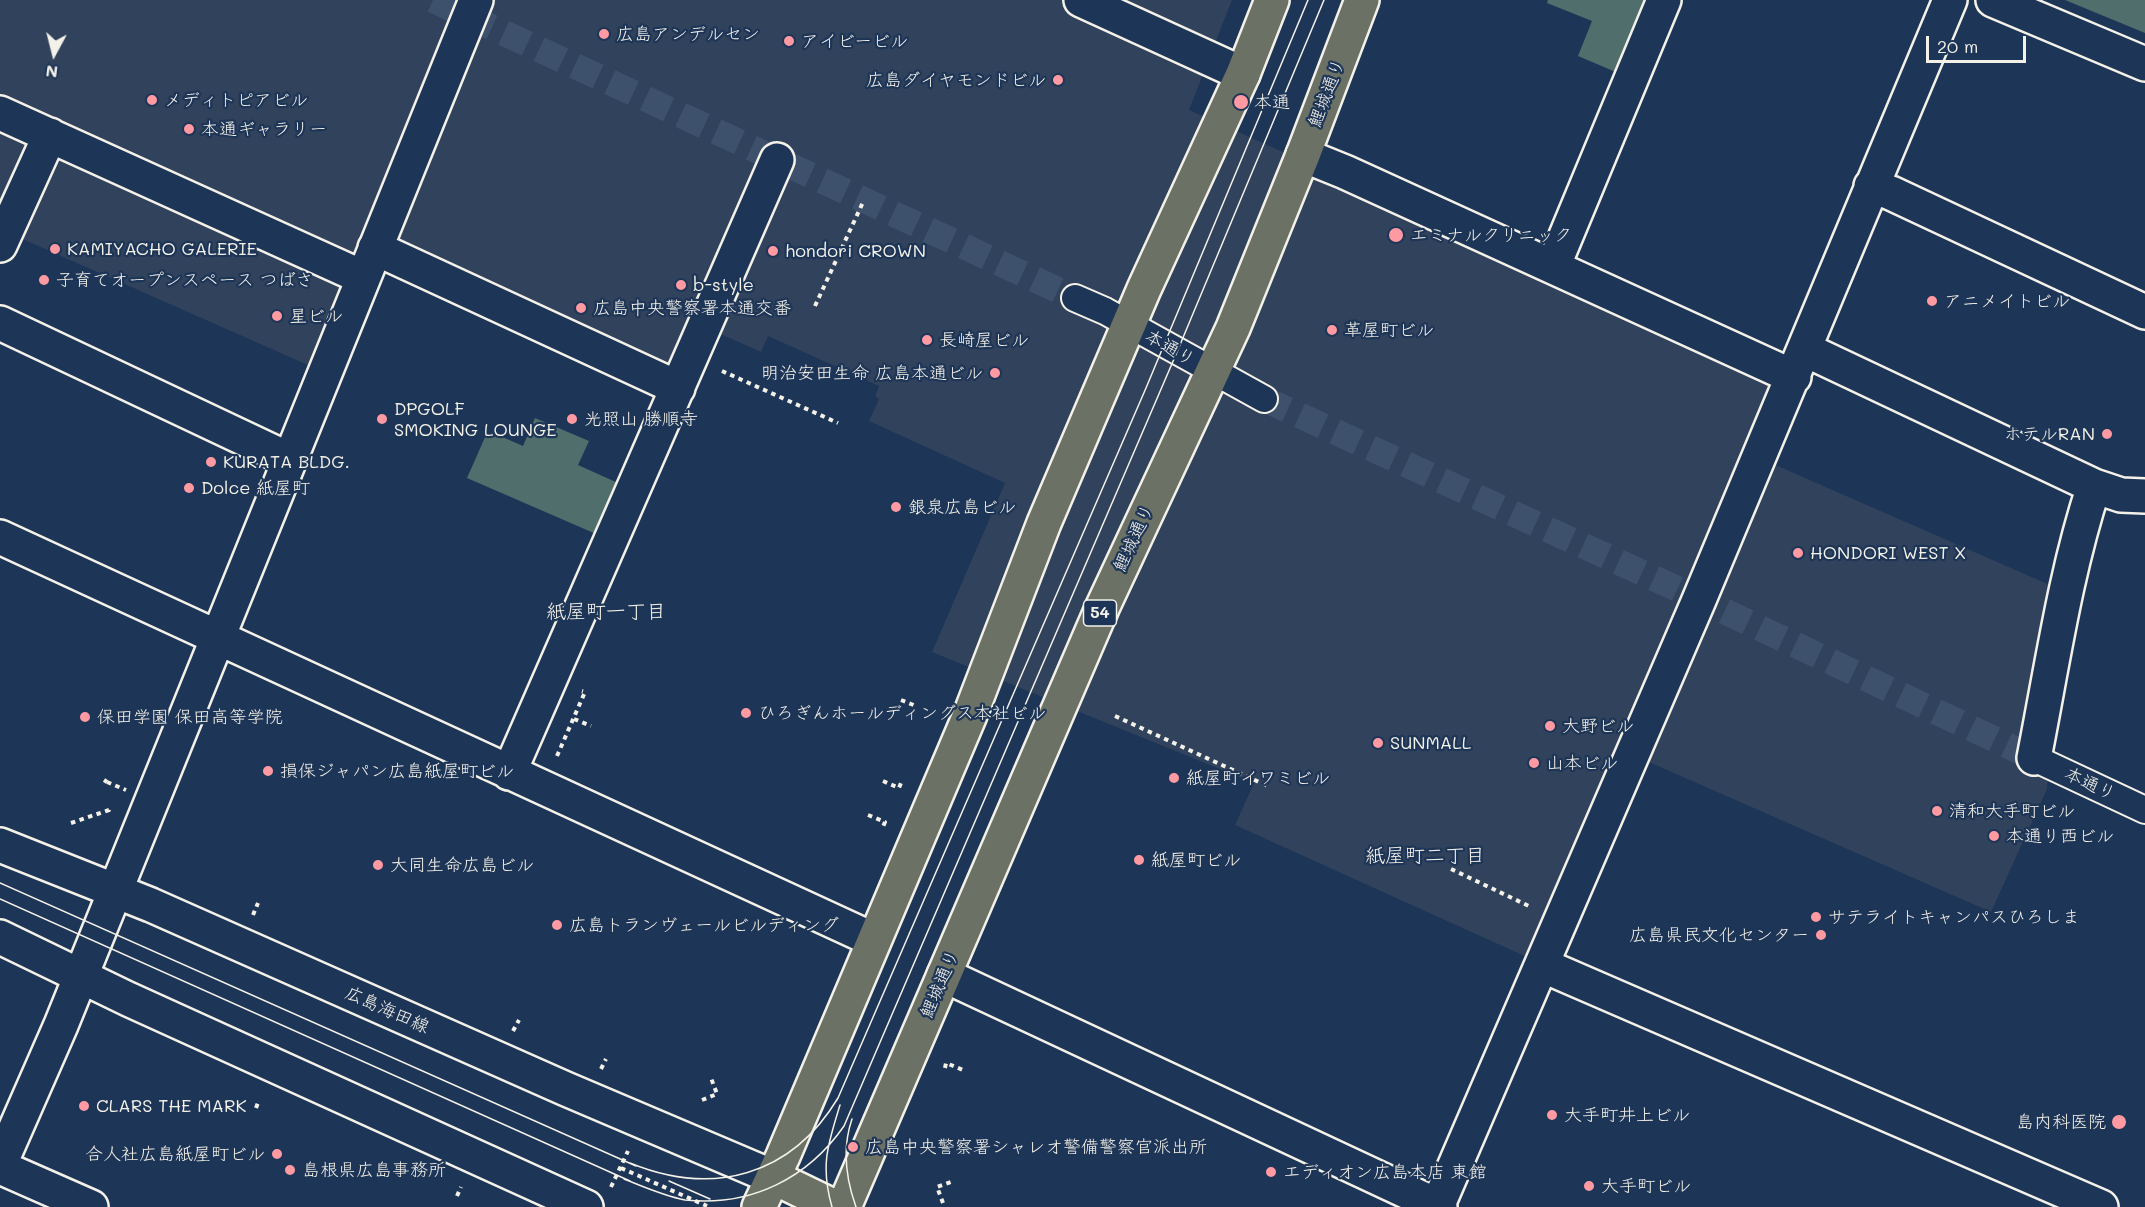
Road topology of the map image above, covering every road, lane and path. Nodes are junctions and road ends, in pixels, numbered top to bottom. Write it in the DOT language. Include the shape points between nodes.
graph roads {
  1 [pos="476,0"];
  2 [pos="1081,0"];
  3 [pos="1272,0"];
  4 [pos="1362,0"];
  5 [pos="1664,0"];
  6 [pos="1950,0"];
  7 [pos="1993,0"];
  8 [pos="2145,64"];
  9 [pos="1243,74"];
  10 [pos="0,113"];
  11 [pos="50,135"];
  12 [pos="1303,155"];
  13 [pos="777,160"];
  14 [pos="1871,186"];
  15 [pos="864,200"];
  16 [pos="0,245"];
  17 [pos="368,262"];
  18 [pos="1553,267"];
  19 [pos="1075,298"];
  20 [pos="815,306"];
  21 [pos="2145,312"];
  22 [pos="0,322"];
  23 [pos="1129,325"];
  24 [pos="691,357"];
  25 [pos="1799,363"];
  26 [pos="1211,372"];
  27 [pos="678,388"];
  28 [pos="1264,399"];
  29 [pos="838,423"];
  30 [pos="290,460"];
  31 [pos="2094,486"];
  32 [pos="2145,496"];
  33 [pos="0,537"];
  34 [pos="218,638"];
  35 [pos="901,700"];
  36 [pos="916,706"];
  37 [pos="1115,716"];
  38 [pos="591,726"];
  39 [pos="554,755"];
  40 [pos="2034,758"];
  41 [pos="509,773"];
  42 [pos="106,781"];
  43 [pos="883,781"];
  44 [pos="901,783"];
  45 [pos="1270,787"];
  46 [pos="126,790"];
  47 [pos="110,807"];
  48 [pos="2145,810"];
  49 [pos="868,815"];
  50 [pos="71,823"];
  51 [pos="883,827"];
  52 [pos="0,845"];
  53 [pos="1451,869"];
  54 [pos="115,891"];
  55 [pos="1535,909"];
  56 [pos="0,937"];
  57 [pos="874,940"];
  58 [pos="1542,965"];
  59 [pos="944,975"];
  60 [pos="81,976"];
  61 [pos="945,1068"];
  62 [pos="963,1070"];
  63 [pos="711,1078"];
  64 [pos="259,1100"];
  65 [pos="702,1100"];
  66 [pos="256,1108"];
  67 [pos="629,1150"];
  68 [pos="0,1165"];
  69 [pos="621,1168"];
  70 [pos="773,1178"];
  71 [pos="954,1181"];
  72 [pos="459,1185"];
  73 [pos="612,1187"];
  74 [pos="457,1197"];
  75 [pos="943,1203"];
  76 [pos="708,1206"];
  77 [pos="91,1207"];
  78 [pos="586,1207"];
  79 [pos="759,1207"];
  80 [pos="834,1207"];
  81 [pos="844,1207"];
  82 [pos="1438,1207"];
  83 [pos="2101,1207"];
  1 -- 17 [label="street"];
  2 -- 9 [label="street"];
  3 -- 9 [label="highway"];
  4 -- 12 [label="highway, 鯉城通り / 54"];
  5 -- 18 [label="street"];
  6 -- 14 [label="street"];
  7 -- 8 [label="street"];
  9 -- 23 [label="highway"];
  10 -- 11 [label="street"];
  11 -- 16 [label="street"];
  11 -- 17 [label="street"];
  12 -- 18 [label="street"];
  12 -- 26 [label="highway, 鯉城通り / 54" via="1233,328"];
  13 -- 24 [label="street"];
  14 -- 21 [label="street"];
  14 -- 25 [label="street"];
  15 -- 20 [label="path"];
  17 -- 27 [label="street"];
  17 -- 30 [label="street"];
  18 -- 25 [label="street"];
  19 -- 23 [label="street, 本通り"];
  22 -- 30 [label="street"];
  23 -- 26 [label="street, 本通り"];
  23 -- 57 [label="highway"];
  24 -- 27 [label="street"];
  24 -- 29 [label="path"];
  25 -- 31 [label="street"];
  25 -- 58 [label="street"];
  26 -- 28 [label="street, 本通り"];
  26 -- 59 [label="highway, 鯉城通り / 54" via="1103,606"];
  27 -- 41 [label="street"];
  30 -- 34 [label="street"];
  31 -- 32 [label="street" via="2121,495"];
  31 -- 40 [label="street" via="2084,516"];
  33 -- 34 [label="street"];
  34 -- 41 [label="street"];
  34 -- 54 [label="street"];
  35 -- 36 [label="path"];
  37 -- 45 [label="path"];
  38 -- 39 [label="path" via="575,718 558,756"];
  40 -- 48 [label="street, 本通り"];
  41 -- 57 [label="street"];
  42 -- 46 [label="path, bridge"];
  43 -- 44 [label="path" via="899,788"];
  47 -- 50 [label="path"];
  49 -- 51 [label="path" via="885,822"];
  52 -- 54 [label="street, 広島海田線"];
  53 -- 55 [label="path"];
  54 -- 60 [label="street"];
  54 -- 70 [label="street, 広島海田線"];
  56 -- 60 [label="street"];
  57 -- 70 [label="highway"];
  58 -- 82 [label="street"];
  58 -- 83 [label="street"];
  59 -- 81 [label="highway, 鯉城通り / 54"];
  59 -- 82 [label="street"];
  60 -- 68 [label="street"];
  60 -- 78 [label="street"];
  61 -- 62 [label="path" via="946,1063"];
  63 -- 65 [label="path" via="717,1094"];
  64 -- 66 [label="path"];
  67 -- 69 [label="path"];
  68 -- 77 [label="street"];
  69 -- 73 [label="path"];
  69 -- 76 [label="path"];
  70 -- 79 [label="highway"];
  70 -- 80 [label="highway"];
  71 -- 75 [label="path" via="937,1188"];
  72 -- 74 [label="path"];
}
